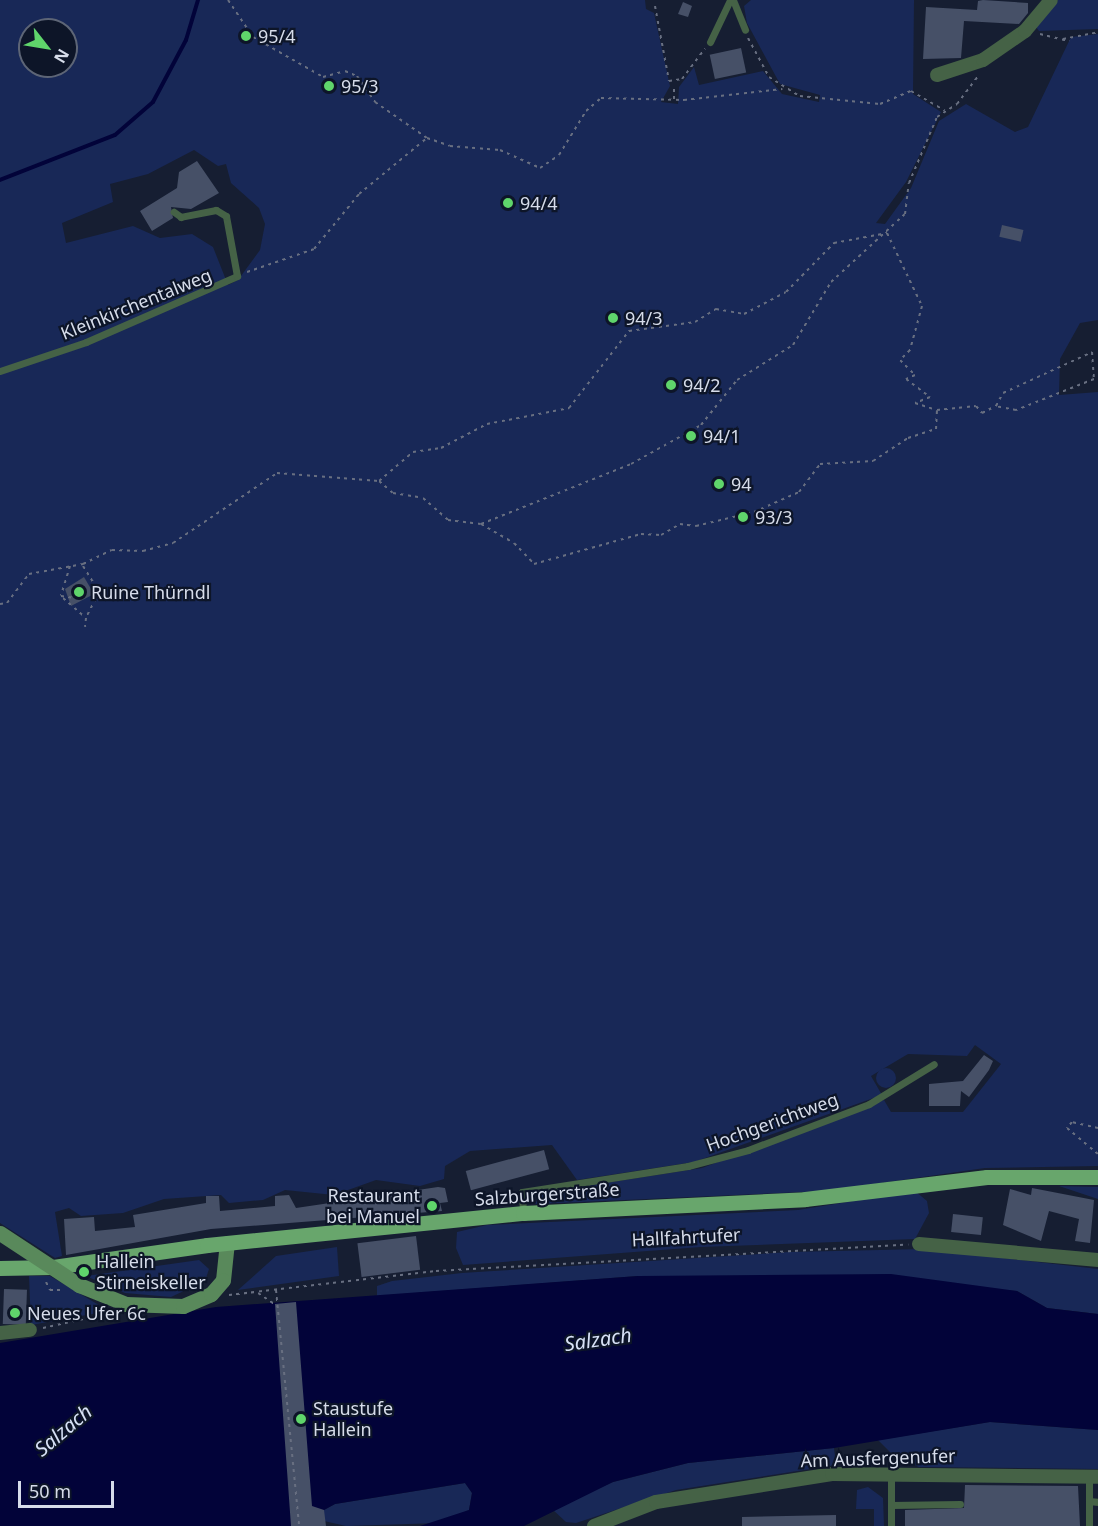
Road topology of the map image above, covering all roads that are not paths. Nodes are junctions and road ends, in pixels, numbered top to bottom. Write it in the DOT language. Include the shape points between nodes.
graph roads {
  1 [pos="731,0"];
  2 [pos="1051,0"];
  3 [pos="745,30"];
  4 [pos="710,42"];
  5 [pos="937,75"];
  6 [pos="174,212"];
  7 [pos="0,371"];
  8 [pos="933,1064"];
  9 [pos="1098,1177"];
  10 [pos="523,1213"];
  11 [pos="0,1233"];
  12 [pos="227,1243"];
  13 [pos="920,1244"];
  14 [pos="1098,1260"];
  15 [pos="0,1268"];
  16 [pos="30,1330"];
  17 [pos="0,1333"];
  18 [pos="891,1474"];
  19 [pos="1094,1477"];
  20 [pos="1089,1501"];
  21 [pos="1098,1502"];
  22 [pos="960,1504"];
  23 [pos="891,1505"];
  24 [pos="594,1526"];
  25 [pos="891,1526"];
  26 [pos="1089,1526"];
  1 -- 3 [label="lane"];
  1 -- 4 [label="lane"];
  2 -- 5 [label="street" via="1025,31 983,60"];
  6 -- 7 [label="lane, Kleinkirchentalweg" via="181,217 216,210 226,216 239,268 231,280 86,342"];
  8 -- 10 [label="lane, Hochgerichtweg" via="869,1104 748,1150 688,1166 522,1192"];
  9 -- 10 [label="main road, Salzburgerstraße" via="987,1177 805,1199"];
  10 -- 12 [label="main road, Salzburgerstraße"];
  11 -- 12 [label="main road, bridge" via="73,1282 126,1304 183,1306 211,1294 223,1280"];
  12 -- 15 [label="main road, Salzburgerstraße" via="53,1267"];
  13 -- 14 [label="street"];
  16 -- 17 [label="street"];
  18 -- 19 [label="street, Am Ausfergenufer"];
  18 -- 23 [label="lane"];
  18 -- 24 [label="street, Am Ausfergenufer" via="832,1474 728,1487 656,1502"];
  19 -- 20 [label="lane"];
  20 -- 21 [label="lane"];
  20 -- 26 [label="lane"];
  22 -- 23 [label="lane"];
  23 -- 25 [label="lane"];
}
